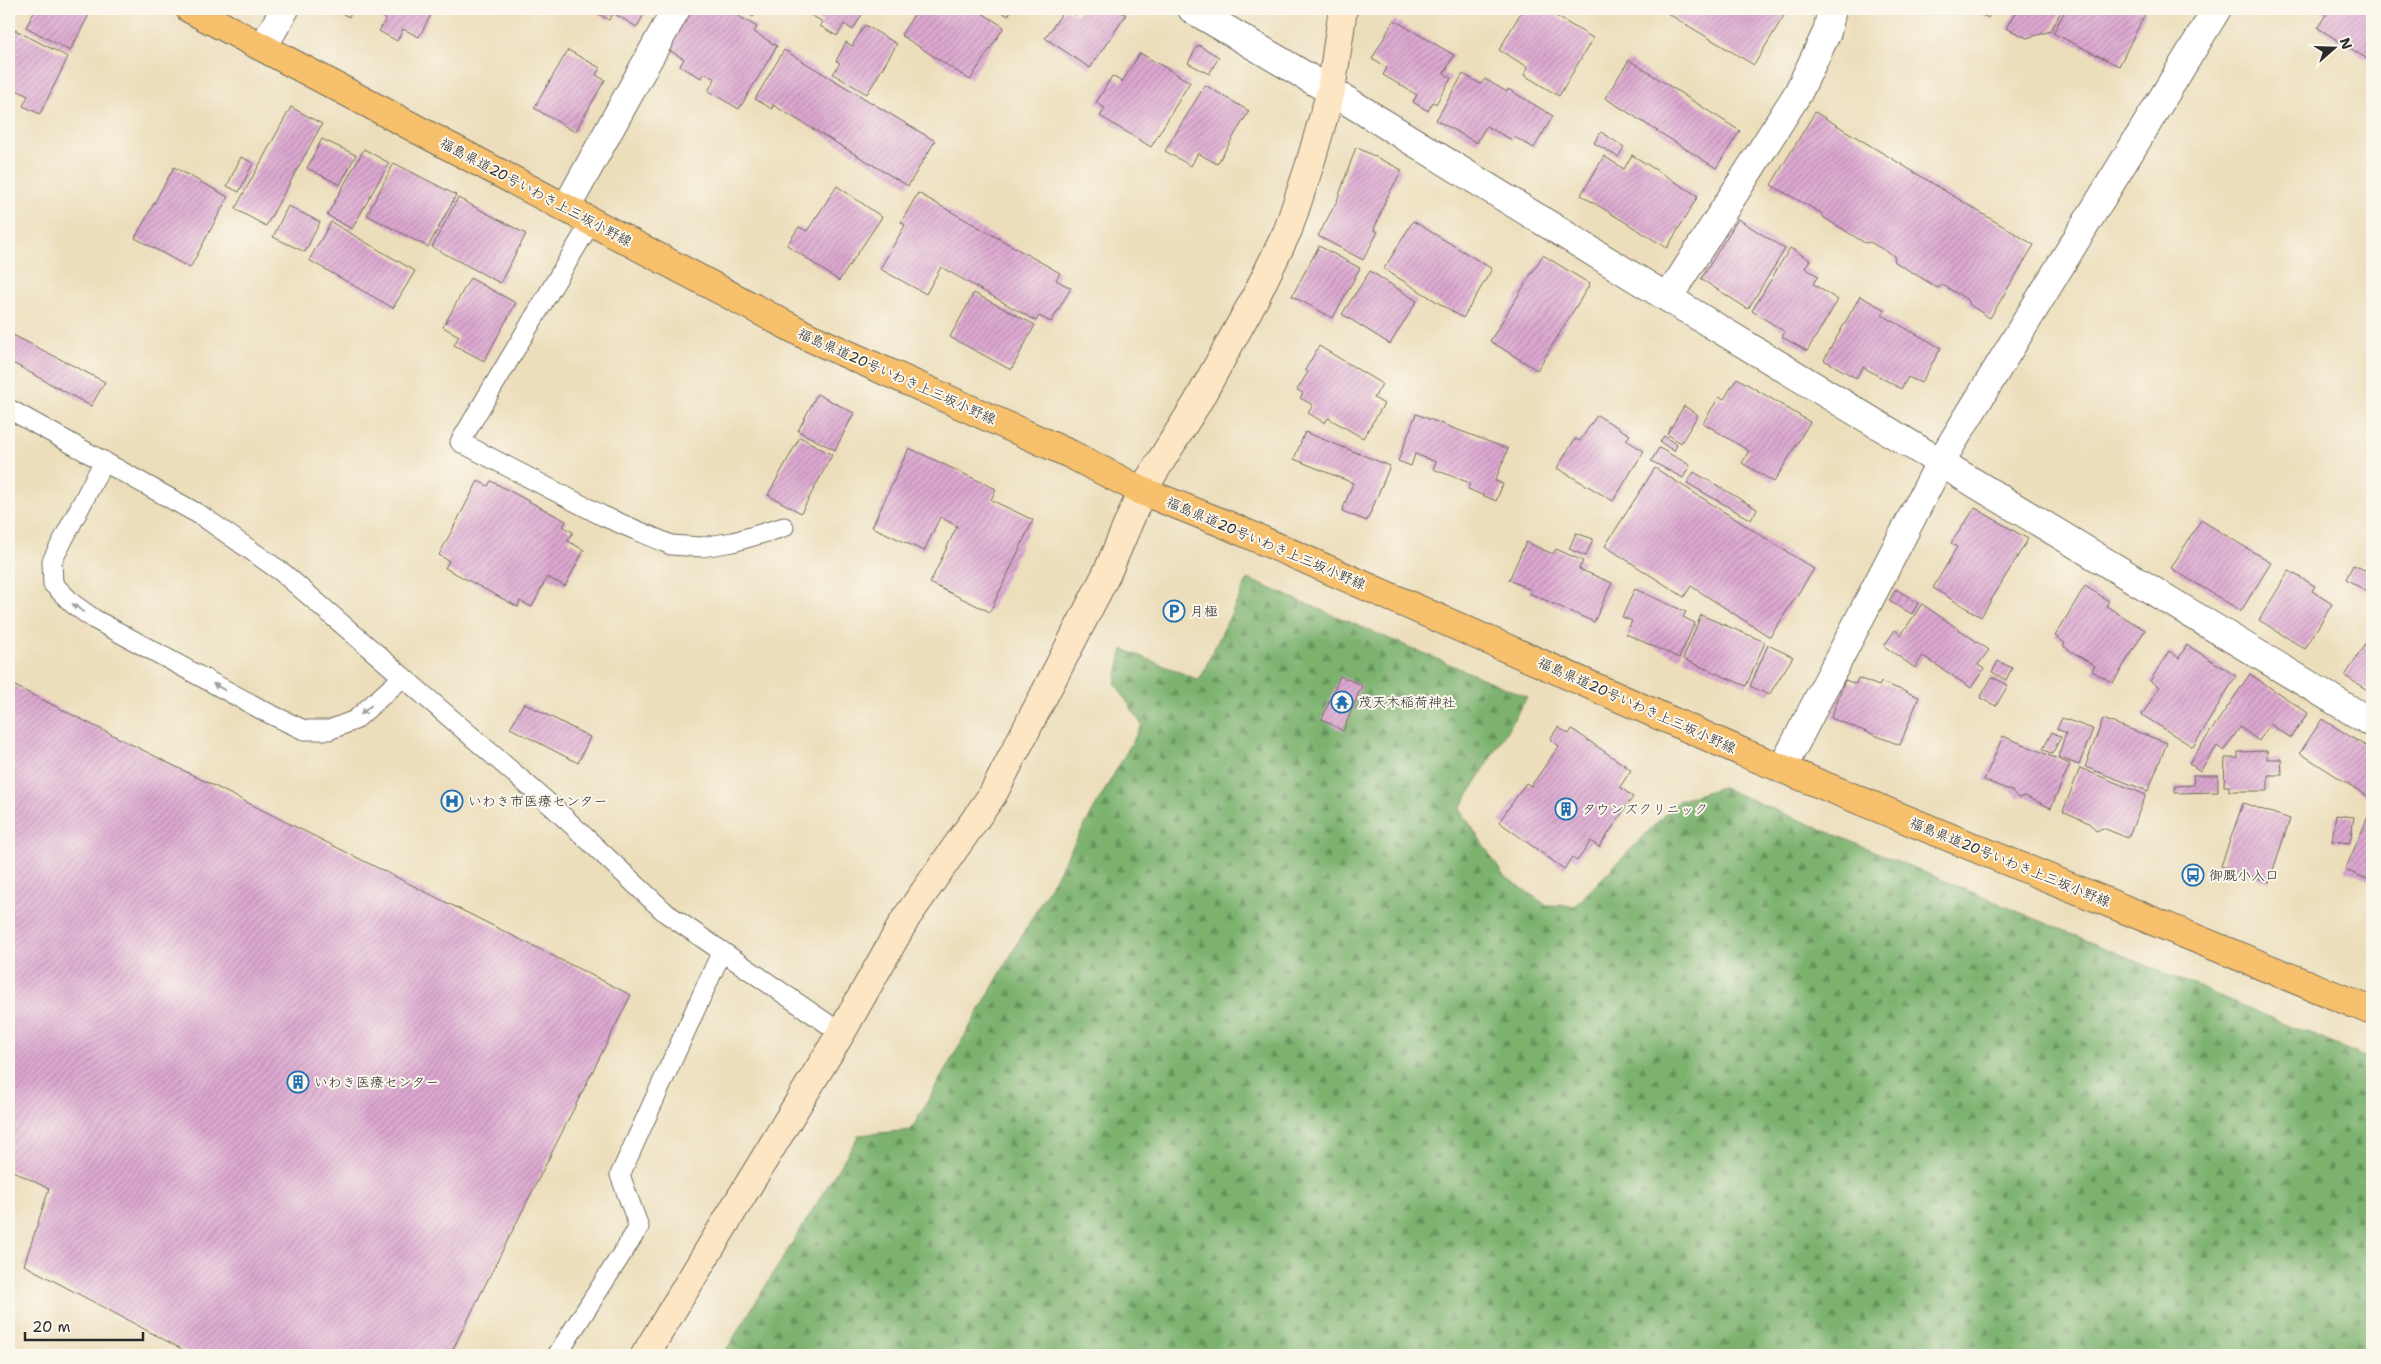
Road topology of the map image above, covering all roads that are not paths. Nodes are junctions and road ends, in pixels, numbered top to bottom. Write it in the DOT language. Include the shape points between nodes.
graph roads {
  1 [pos="190,9"];
  2 [pos="285,9"];
  3 [pos="676,9"];
  4 [pos="1192,9"];
  5 [pos="1343,9"];
  6 [pos="1832,9"];
  7 [pos="2217,9"];
  8 [pos="263,47"];
  9 [pos="1331,91"];
  10 [pos="566,208"];
  11 [pos="591,222"];
  12 [pos="1668,298"];
  13 [pos="9,409"];
  14 [pos="104,461"];
  15 [pos="1941,461"];
  16 [pos="1142,491"];
  17 [pos="784,527"];
  18 [pos="402,678"];
  19 [pos="2372,723"];
  20 [pos="1782,768"];
  21 [pos="722,951"];
  22 [pos="2372,1011"];
  23 [pos="840,1033"];
  24 [pos="556,1355"];
  25 [pos="645,1355"];
  1 -- 8 [label="main road, 福島県道20号いわき上三坂小野線"];
  2 -- 8 [label="street"];
  3 -- 10 [label="street"];
  4 -- 9 [label="street"];
  5 -- 9 [label="street"];
  6 -- 12 [label="street" via="1821,47 1798,94"];
  7 -- 15 [label="street"];
  8 -- 10 [label="main road, 福島県道20号いわき上三坂小野線"];
  9 -- 12 [label="street"];
  9 -- 16 [label="street" via="1309,167 1280,247 1201,395"];
  10 -- 11 [label="main road, 福島県道20号いわき上三坂小野線"];
  11 -- 16 [label="main road, 福島県道20号いわき上三坂小野線" via="809,337 1070,454"];
  11 -- 17 [label="lane" via="460,442 603,516 671,545 702,547"];
  12 -- 15 [label="street"];
  13 -- 14 [label="lane"];
  14 -- 18 [label="lane" via="202,516 283,573"];
  18 -- 14 [label="lane, one-way" via="355,720 329,730 304,730 94,619 73,604 53,584 52,561"];
  15 -- 19 [label="street"];
  15 -- 20 [label="street"];
  16 -- 20 [label="main road, 福島県道20号いわき上三坂小野線" via="1225,524"];
  16 -- 23 [label="street" via="1107,573 993,794 906,918"];
  18 -- 21 [label="lane" via="553,807 666,913"];
  20 -- 22 [label="main road, 福島県道20号いわき上三坂小野線"];
  21 -- 23 [label="lane"];
  21 -- 24 [label="lane" via="620,1175 639,1227"];
  23 -- 25 [label="street"];
}
